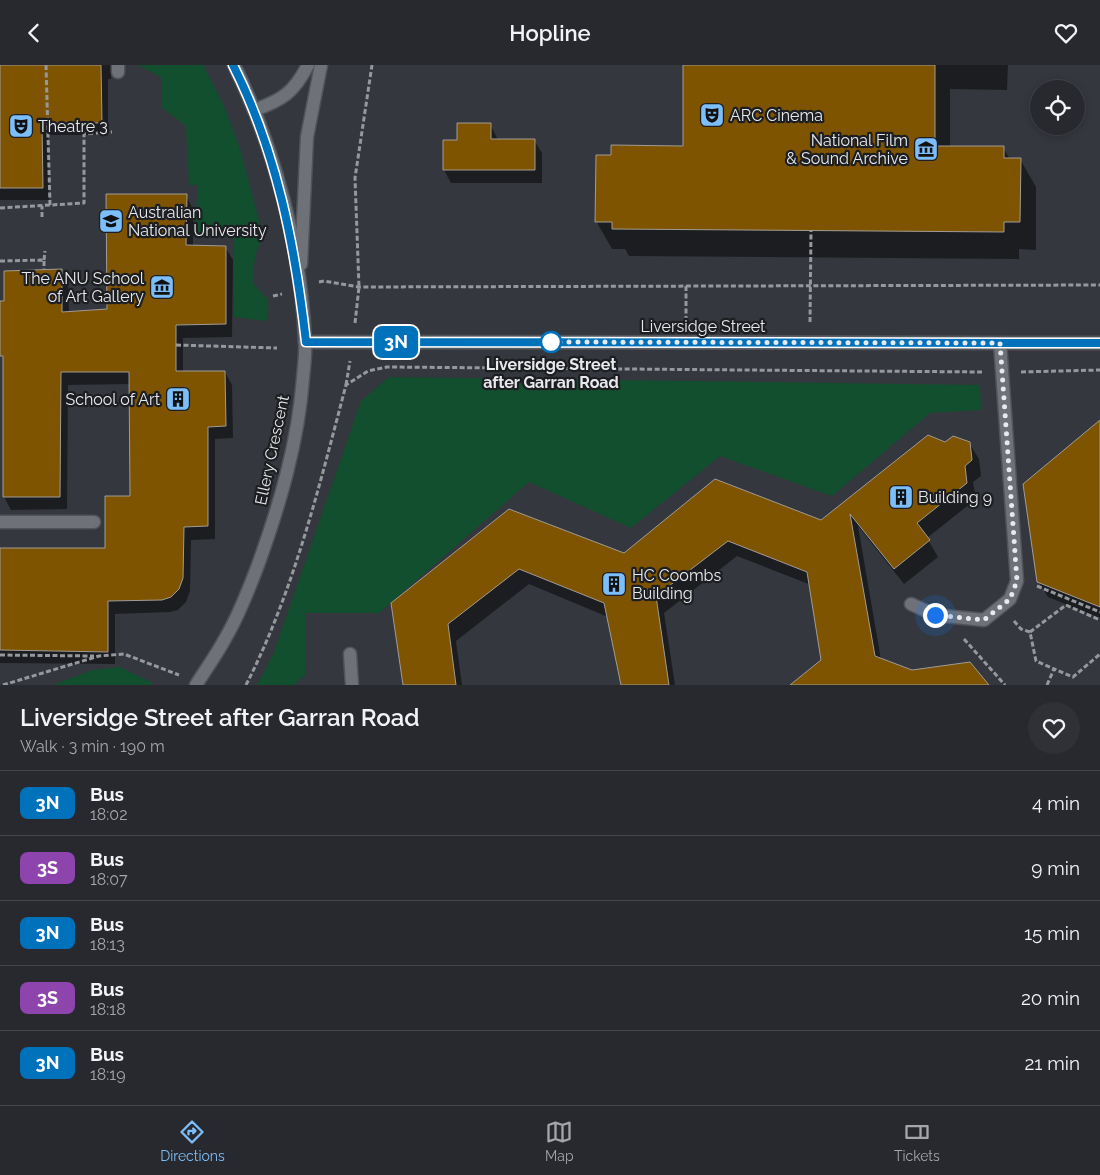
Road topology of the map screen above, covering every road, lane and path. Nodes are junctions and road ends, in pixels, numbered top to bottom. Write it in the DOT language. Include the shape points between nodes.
graph roads {
  1 [pos="46,65"];
  2 [pos="234,65"];
  3 [pos="308,65"];
  4 [pos="321,65"];
  5 [pos="372,65"];
  6 [pos="254,110"];
  7 [pos="112,132"];
  8 [pos="50,205"];
  9 [pos="42,206"];
  10 [pos="0,208"];
  11 [pos="42,217"];
  12 [pos="811,231"];
  13 [pos="45,251"];
  14 [pos="44,260"];
  15 [pos="0,261"];
  16 [pos="44,269"];
  17 [pos="1100,285"];
  18 [pos="686,286"];
  19 [pos="810,286"];
  20 [pos="359,287"];
  21 [pos="300,288"];
  22 [pos="306,342"];
  23 [pos="352,342"];
  24 [pos="686,343"];
  25 [pos="810,343"];
  26 [pos="1000,343"];
  27 [pos="1100,343"];
  28 [pos="176,345"];
  29 [pos="277,348"];
  30 [pos="1100,370"];
  31 [pos="1002,372"];
  32 [pos="346,385"];
  33 [pos="0,521"];
  34 [pos="94,522"];
  35 [pos="1035,579"];
  36 [pos="911,604"];
  37 [pos="1002,607"];
  38 [pos="1100,612"];
  39 [pos="944,616"];
  40 [pos="1100,620"];
  41 [pos="1030,632"];
  42 [pos="350,654"];
  43 [pos="1100,654"];
  44 [pos="0,655"];
  45 [pos="99,656"];
  46 [pos="1054,669"];
  47 [pos="197,684"];
  48 [pos="3,685"];
  49 [pos="246,685"];
  50 [pos="352,685"];
  51 [pos="1005,685"];
  52 [pos="1047,685"];
  1 -- 8 [label="path"];
  2 -- 6 [label="street, Ellery Crescent"];
  3 -- 6 [label="street" via="285,96"];
  4 -- 21 [label="street" via="307,137"];
  5 -- 20 [label="path" via="355,178"];
  6 -- 21 [label="street, Ellery Crescent" via="287,216"];
  7 -- 8 [label="path" via="84,135 84,203"];
  8 -- 9 [label="path"];
  9 -- 10 [label="path"];
  9 -- 11 [label="path"];
  12 -- 19 [label="path"];
  13 -- 14 [label="path"];
  14 -- 15 [label="path"];
  14 -- 16 [label="path"];
  17 -- 19 [label="path"];
  18 -- 19 [label="path"];
  18 -- 20 [label="path"];
  18 -- 24 [label="path"];
  19 -- 25 [label="path"];
  20 -- 23 [label="path"];
  21 -- 22 [label="street, Ellery Crescent"];
  22 -- 23 [label="street, Liversidge Street"];
  22 -- 47 [label="street, Ellery Crescent" via="300,412 286,481 249,587 227,637"];
  23 -- 24 [label="street, Liversidge Street"];
  23 -- 32 [label="path"];
  24 -- 25 [label="street, Liversidge Street"];
  25 -- 26 [label="street, Liversidge Street"];
  26 -- 27 [label="street, Liversidge Street"];
  26 -- 31 [label="street"];
  28 -- 29 [label="path"];
  30 -- 31 [label="path"];
  31 -- 32 [label="path" via="386,367 368,371"];
  31 -- 37 [label="street" via="1017,581 1010,599"];
  32 -- 49 [label="path" via="303,546 263,651"];
  33 -- 34 [label="street"];
  35 -- 38 [label="path" via="1037,587"];
  36 -- 39 [label="street"];
  37 -- 39 [label="street" via="984,620"];
  37 -- 41 [label="path" via="1021,629"];
  39 -- 51 [label="path"];
  40 -- 41 [label="path" via="1066,605"];
  41 -- 46 [label="path" via="1036,661"];
  42 -- 50 [label="street"];
  43 -- 46 [label="path" via="1073,677"];
  44 -- 45 [label="path"];
  45 -- 47 [label="path" via="124,654"];
  45 -- 48 [label="path"];
  46 -- 52 [label="path"];
}
